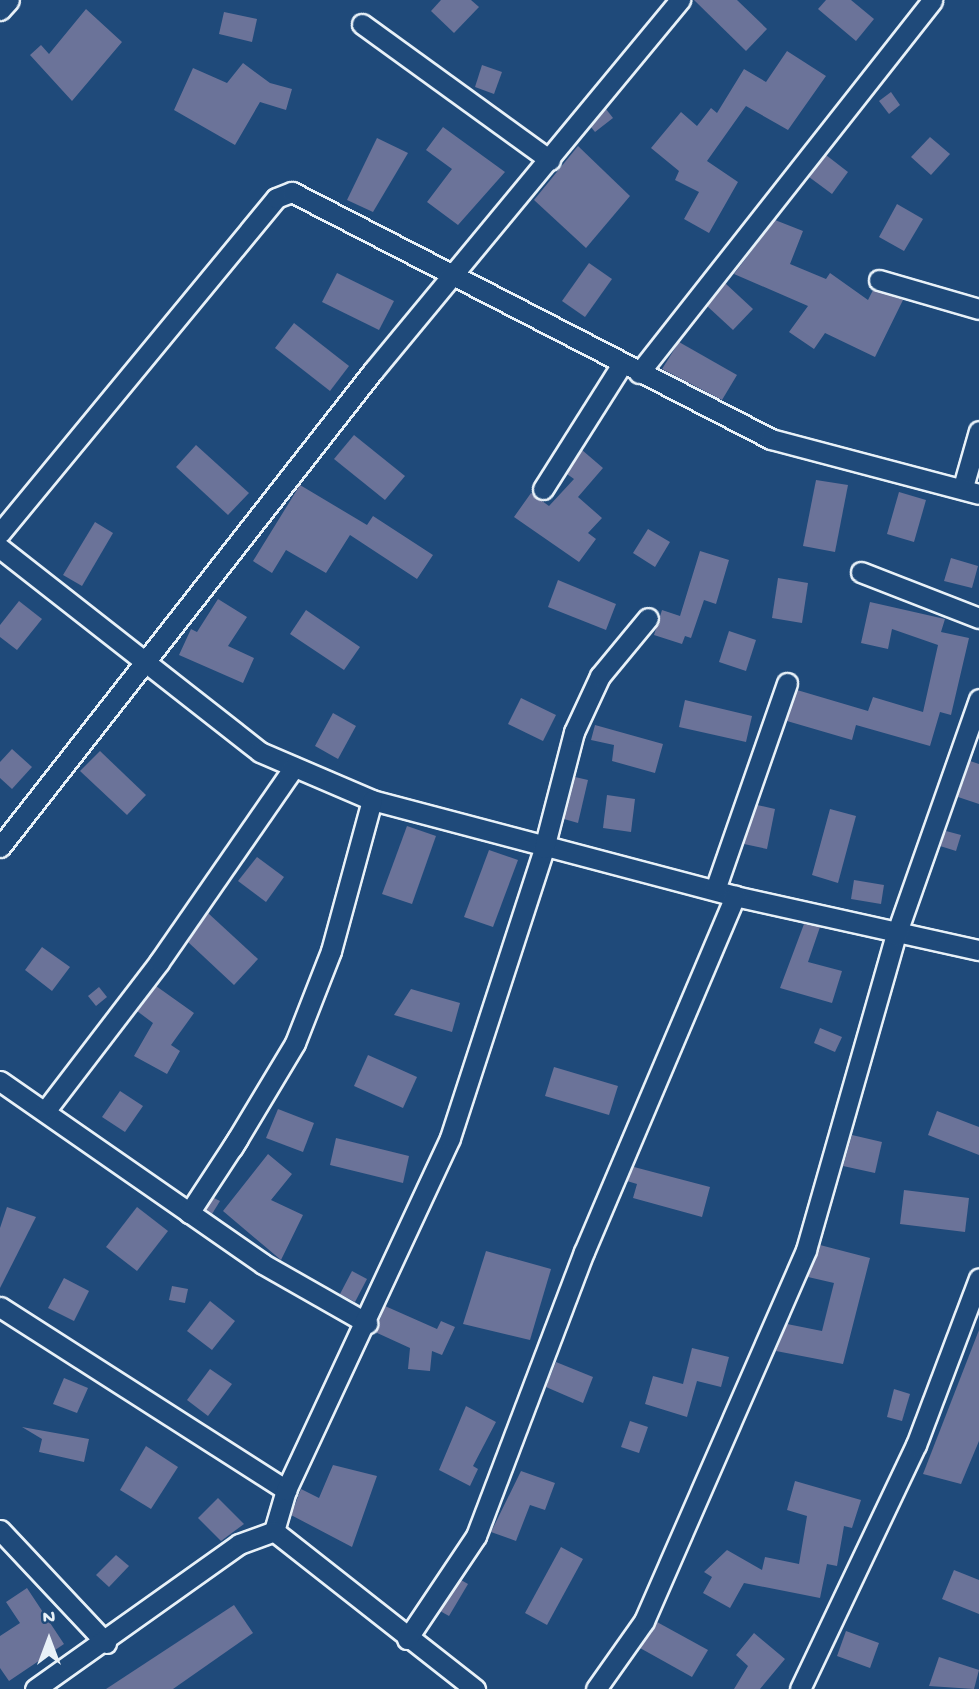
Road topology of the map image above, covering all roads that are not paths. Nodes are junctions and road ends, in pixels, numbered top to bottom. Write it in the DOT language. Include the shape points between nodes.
graph roads {
  1 [pos="680,0"];
  2 [pos="932,0"];
  3 [pos="362,24"];
  4 [pos="550,160"];
  5 [pos="457,276"];
  6 [pos="879,280"];
  7 [pos="979,309"];
  8 [pos="630,368"];
  9 [pos="979,432"];
  10 [pos="543,489"];
  11 [pos="971,490"];
  12 [pos="0,533"];
  13 [pos="0,548"];
  14 [pos="860,572"];
  15 [pos="648,618"];
  16 [pos="979,618"];
  17 [pos="142,662"];
  18 [pos="787,683"];
  19 [pos="979,699"];
  20 [pos="294,767"];
  21 [pos="372,800"];
  22 [pos="0,846"];
  23 [pos="544,848"];
  24 [pos="716,887"];
  25 [pos="735,896"];
  26 [pos="896,935"];
  27 [pos="979,950"];
  28 [pos="0,1081"];
  29 [pos="274,1083"];
  30 [pos="46,1110"];
  31 [pos="232,1148"];
  32 [pos="189,1213"];
  33 [pos="979,1278"];
  34 [pos="0,1307"];
  35 [pos="367,1323"];
  36 [pos="286,1490"];
  37 [pos="0,1531"];
  38 [pos="274,1531"];
  39 [pos="407,1639"];
  40 [pos="106,1643"];
  41 [pos="35,1689"];
  42 [pos="475,1689"];
  43 [pos="596,1689"];
  44 [pos="800,1689"];
  1 -- 4 [label="street"];
  2 -- 8 [label="street"];
  3 -- 4 [label="street"];
  4 -- 5 [label="street"];
  5 -- 8 [label="street"];
  5 -- 12 [label="street" via="299,194 279,195"];
  5 -- 17 [label="street"];
  6 -- 7 [label="street"];
  8 -- 10 [label="street"];
  8 -- 11 [label="street" via="771,439"];
  9 -- 11 [label="street"];
  13 -- 17 [label="street"];
  14 -- 16 [label="street"];
  15 -- 23 [label="street" via="600,676 574,732"];
  17 -- 20 [label="street" via="260,752"];
  17 -- 22 [label="street"];
  18 -- 24 [label="street"];
  19 -- 26 [label="street"];
  20 -- 21 [label="street"];
  20 -- 30 [label="street" via="159,962"];
  21 -- 23 [label="street"];
  21 -- 31 [label="street" via="331,951 295,1043"];
  23 -- 24 [label="street"];
  23 -- 35 [label="street" via="450,1138"];
  24 -- 25 [label="street"];
  25 -- 26 [label="street"];
  25 -- 39 [label="street" via="584,1252 476,1536"];
  26 -- 27 [label="street"];
  26 -- 43 [label="street" via="806,1250 644,1621"];
  28 -- 30 [label="street"];
  29 -- 31 [label="street"];
  30 -- 32 [label="street"];
  31 -- 32 [label="street"];
  32 -- 35 [label="street"];
  33 -- 44 [label="street" via="916,1444"];
  34 -- 36 [label="street"];
  35 -- 36 [label="street"];
  36 -- 38 [label="street"];
  37 -- 40 [label="street"];
  38 -- 39 [label="street"];
  38 -- 40 [label="street" via="239,1544"];
  39 -- 42 [label="street"];
  40 -- 41 [label="street"];
}
